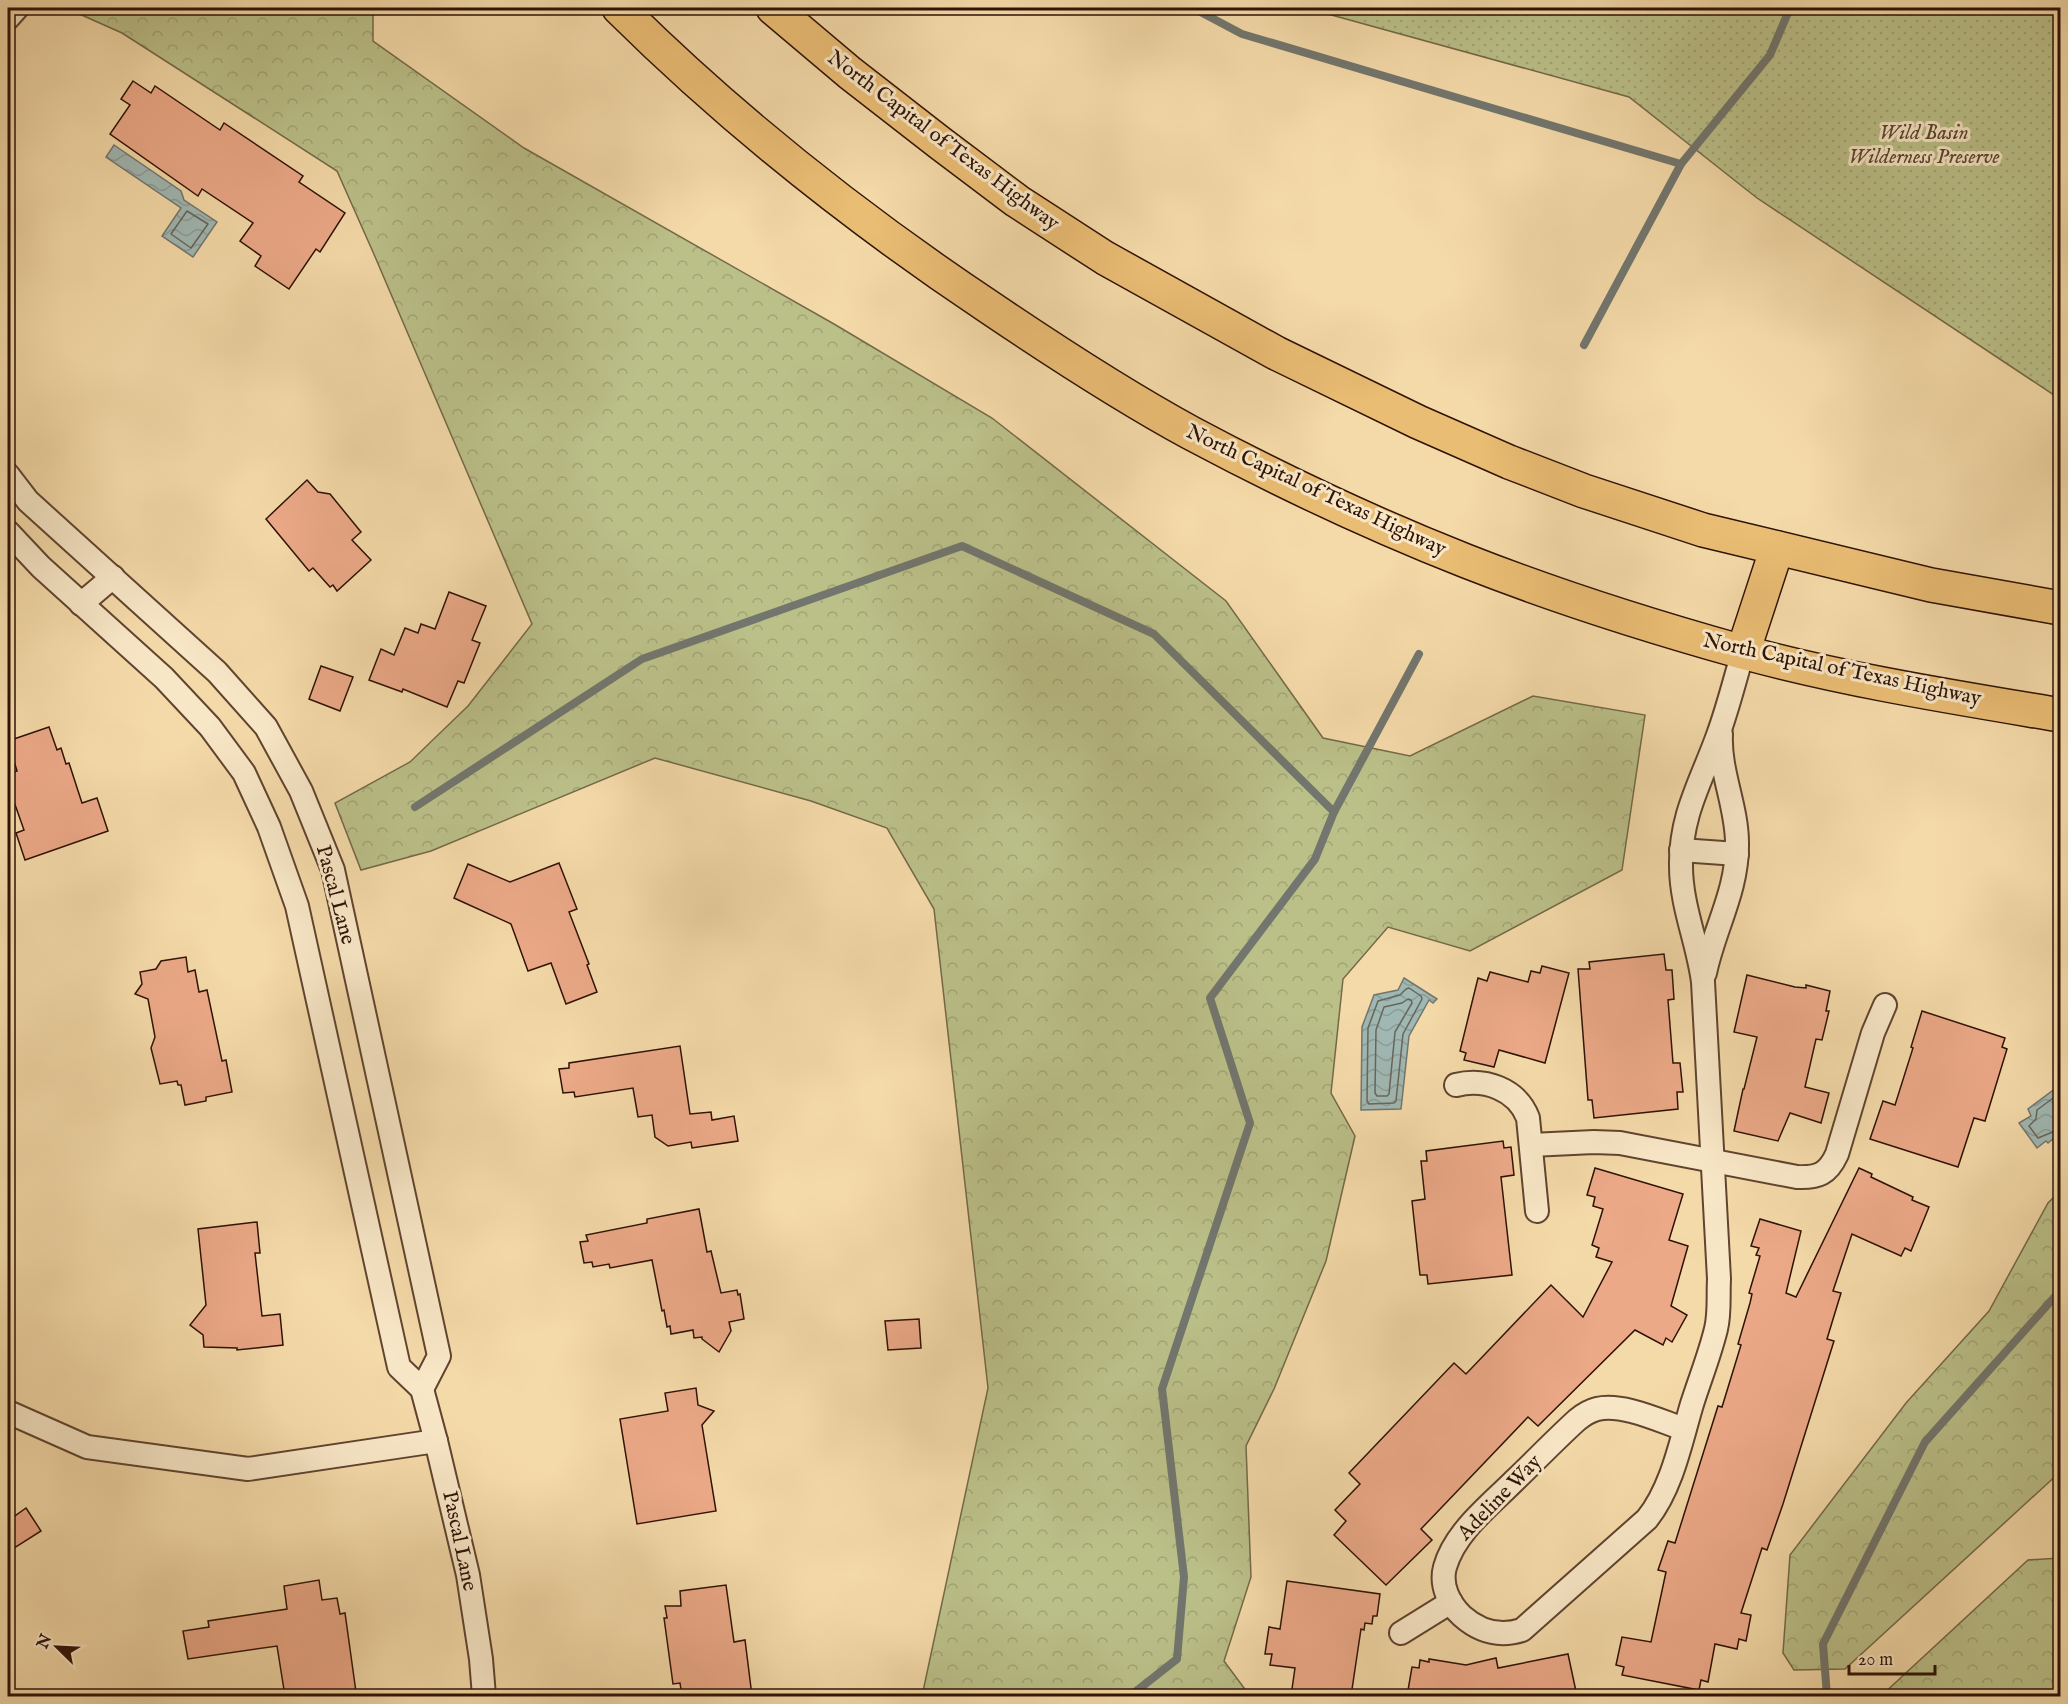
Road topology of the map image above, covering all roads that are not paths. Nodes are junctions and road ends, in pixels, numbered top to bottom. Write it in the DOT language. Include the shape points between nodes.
graph roads {
  1 [pos="17,8"];
  2 [pos="620,8"];
  3 [pos="773,8"];
  4 [pos="8,18"];
  5 [pos="8,475"];
  6 [pos="8,532"];
  7 [pos="1777,548"];
  8 [pos="113,577"];
  9 [pos="81,604"];
  10 [pos="2061,608"];
  11 [pos="1743,652"];
  12 [pos="2061,715"];
  13 [pos="1721,726"];
  14 [pos="1681,850"];
  15 [pos="1737,854"];
  16 [pos="1703,982"];
  17 [pos="1885,1005"];
  18 [pos="1456,1085"];
  19 [pos="1531,1145"];
  20 [pos="1712,1161"];
  21 [pos="1537,1211"];
  22 [pos="422,1389"];
  23 [pos="8,1412"];
  24 [pos="1684,1429"];
  25 [pos="436,1441"];
  26 [pos="1450,1602"];
  27 [pos="1401,1633"];
  28 [pos="484,1696"];
  1 -- 4 [label="street"];
  2 -- 11 [label="highway, North Capital of Texas Highway" via="762,138 889,238 1031,335 1189,431 1284,480 1468,562 1573,600"];
  3 -- 7 [label="highway, North Capital of Texas Highway" via="850,73 1017,201 1105,258 1276,353 1509,462 1703,530"];
  5 -- 8 [label="street, Pascal Lane" via="28,501"];
  6 -- 9 [label="street, Pascal Lane"];
  7 -- 10 [label="highway, North Capital of Texas Highway" via="1931,585"];
  7 -- 11 [label="highway"];
  8 -- 9 [label="street"];
  8 -- 22 [label="street, Pascal Lane" via="217,672 266,726 301,791 333,870 439,1356"];
  9 -- 22 [label="street, Pascal Lane" via="164,678 210,727 244,773 269,827 297,906 399,1367"];
  11 -- 12 [label="highway, North Capital of Texas Highway" via="1915,690"];
  11 -- 13 [label="street"];
  13 -- 14 [label="street" via="1692,799"];
  13 -- 15 [label="street" via="1721,757 1735,818"];
  14 -- 15 [label="street"];
  14 -- 16 [label="street" via="1683,902 1700,957"];
  15 -- 16 [label="street" via="1729,900"];
  16 -- 20 [label="street"];
  17 -- 20 [label="street" via="1837,1154 1823,1173 1797,1177"];
  18 -- 19 [label="street" via="1484,1083 1510,1094 1525,1110"];
  19 -- 20 [label="street" via="1607,1142"];
  19 -- 21 [label="street"];
  20 -- 24 [label="street" via="1719,1311"];
  22 -- 25 [label="street, Pascal Lane"];
  23 -- 25 [label="street" via="87,1447 248,1469"];
  24 -- 26 [label="street, Adeline Way" via="1627,1410 1589,1411 1461,1536 1444,1574"];
  24 -- 26 [label="street" via="1666,1487 1647,1519 1522,1630 1490,1632 1468,1621"];
  25 -- 28 [label="street, Pascal Lane" via="468,1575"];
  26 -- 27 [label="street"];
}
